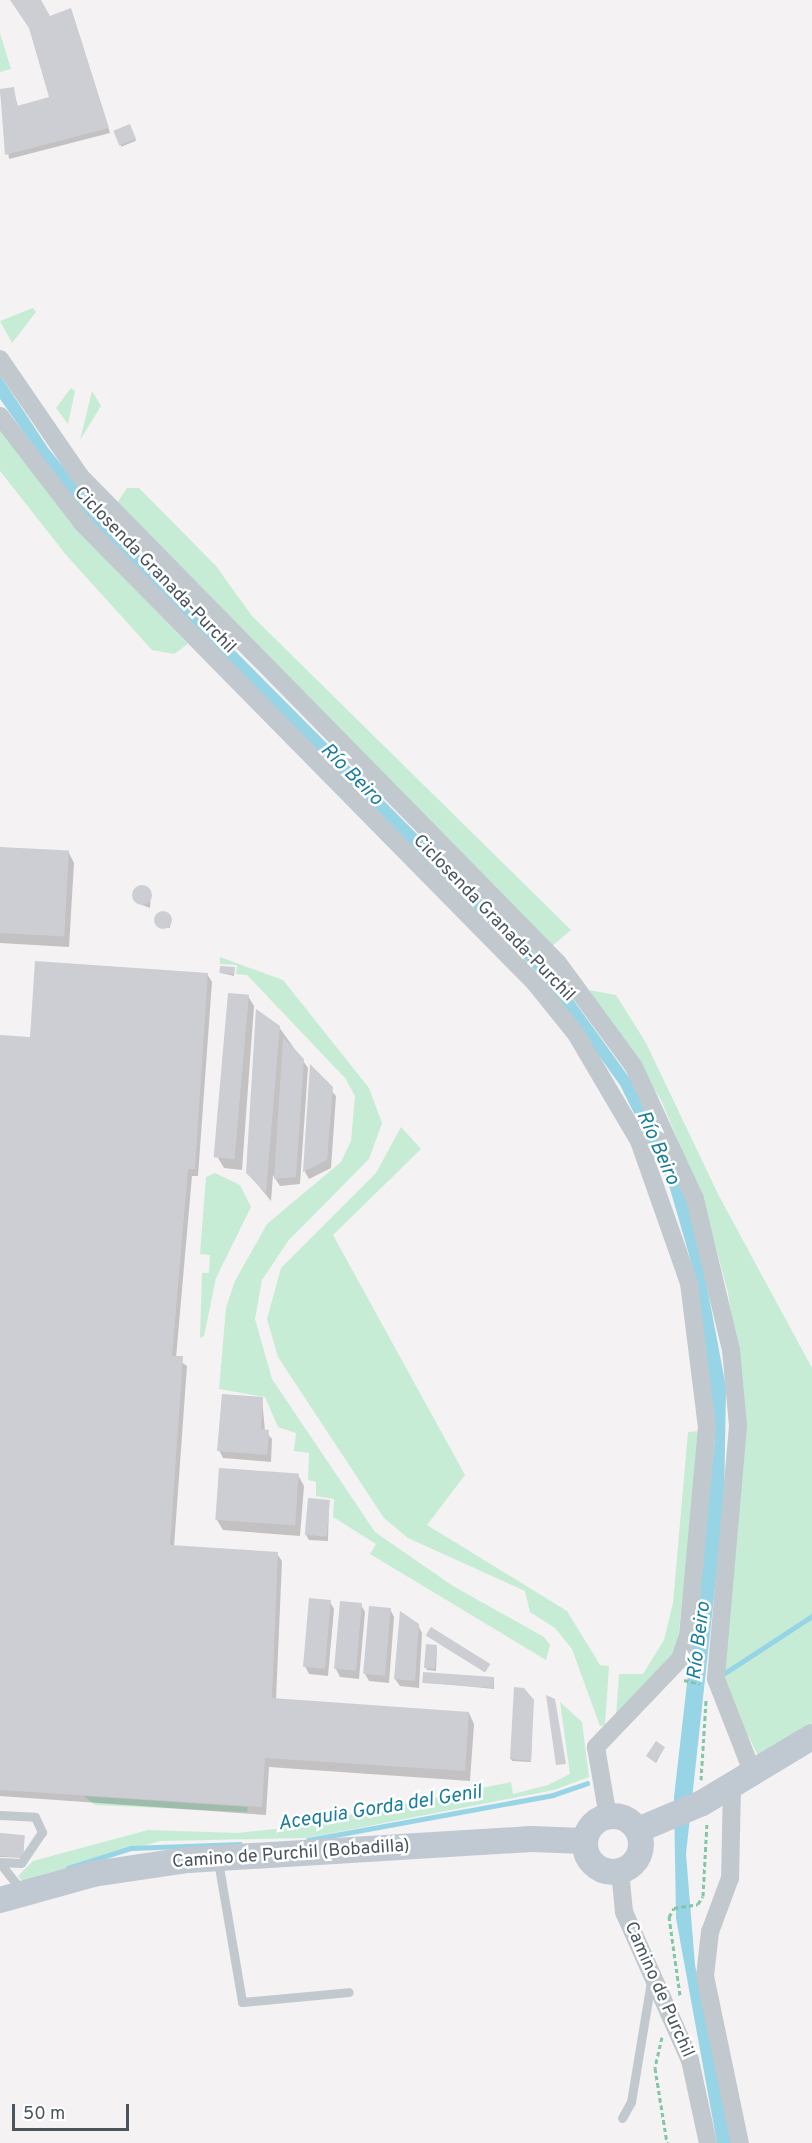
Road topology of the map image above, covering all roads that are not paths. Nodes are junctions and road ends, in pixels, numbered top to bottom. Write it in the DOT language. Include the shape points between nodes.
graph roads {
  1 [pos="0,359"];
  2 [pos="0,416"];
  3 [pos="812,1737"];
  4 [pos="743,1780"];
  5 [pos="0,1815"];
  6 [pos="608,1816"];
  7 [pos="638,1830"];
  8 [pos="585,1841"];
  9 [pos="218,1859"];
  10 [pos="0,1862"];
  11 [pos="620,1871"];
  12 [pos="12,1897"];
  13 [pos="652,1979"];
  14 [pos="348,1992"];
  15 [pos="622,2118"];
  16 [pos="708,2143"];
  17 [pos="740,2143"];
  1 -- 4 [label="street" via="80,476 558,963 634,1067 695,1199 731,1350 738,1426 716,1679"];
  2 -- 6 [label="street" via="82,523 535,983 576,1034 639,1141 689,1283 707,1427 688,1635 680,1659 596,1747"];
  3 -- 4 [label="street"];
  4 -- 7 [label="street"];
  4 -- 17 [label="street" via="730,1878 710,1932 705,1976"];
  5 -- 10 [label="lane" via="35,1817 42,1832 21,1863"];
  6 -- 7 [label="street" via="625,1819"];
  6 -- 8 [label="street" via="593,1825"];
  7 -- 11 [label="street" via="639,1855"];
  8 -- 9 [label="street, Camino de Purchil (Bobadilla)" via="531,1839"];
  8 -- 11 [label="street" via="595,1865"];
  9 -- 12 [label="street, Camino de Purchil (Bobadilla)" via="93,1874"];
  9 -- 14 [label="lane" via="242,2002"];
  10 -- 12 [label="lane"];
  11 -- 13 [label="street, Camino de Purchil" via="624,1911"];
  13 -- 15 [label="lane" via="631,2102"];
  13 -- 16 [label="street, Camino de Purchil" via="690,2060"];
}
